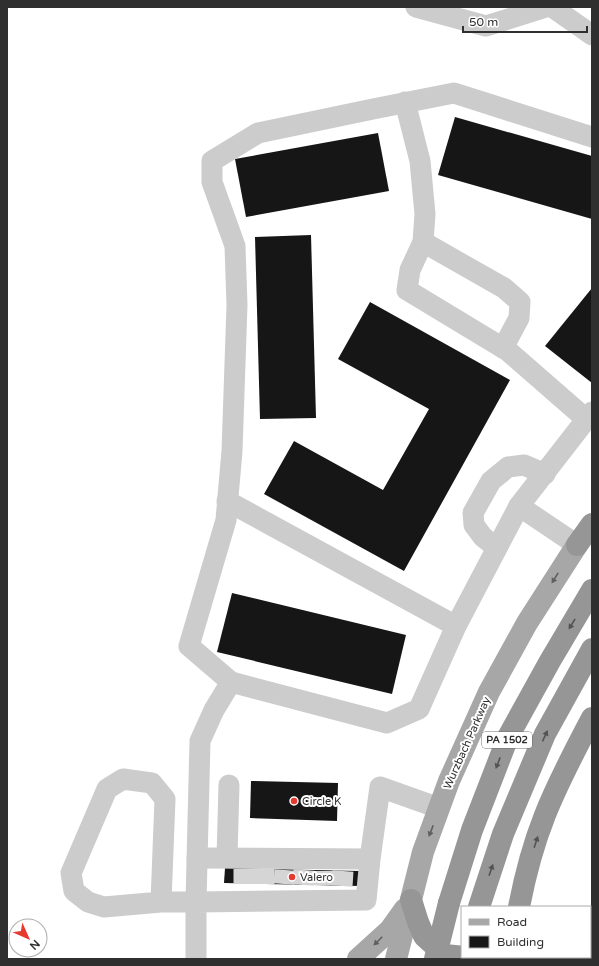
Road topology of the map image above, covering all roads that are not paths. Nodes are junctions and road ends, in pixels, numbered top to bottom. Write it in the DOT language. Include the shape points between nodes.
graph roads {
  1 [pos="416,7"];
  2 [pos="546,7"];
  3 [pos="552,7"];
  4 [pos="592,35"];
  5 [pos="405,102"];
  6 [pos="592,136"];
  7 [pos="423,242"];
  8 [pos="503,348"];
  9 [pos="589,415"];
  10 [pos="545,474"];
  11 [pos="227,501"];
  12 [pos="519,506"];
  13 [pos="592,524"];
  14 [pos="576,545"];
  15 [pos="497,548"];
  16 [pos="592,590"];
  17 [pos="456,626"];
  18 [pos="592,648"];
  19 [pos="231,682"];
  20 [pos="592,718"];
  21 [pos="229,784"];
  22 [pos="439,808"];
  23 [pos="197,858"];
  24 [pos="370,859"];
  25 [pos="251,876"];
  26 [pos="313,879"];
  27 [pos="411,900"];
  28 [pos="161,902"];
  29 [pos="196,902"];
  30 [pos="479,906"];
  31 [pos="519,906"];
  32 [pos="461,957"];
  33 [pos="196,959"];
  34 [pos="358,959"];
  35 [pos="396,959"];
  36 [pos="435,959"];
  1 -- 2 [label="lane" via="486,26"];
  3 -- 4 [label="lane"];
  5 -- 6 [label="lane" via="454,93"];
  5 -- 7 [label="lane" via="420,161 425,214"];
  5 -- 11 [label="lane" via="258,133 212,161 212,182 235,246 237,305 232,451"];
  7 -- 8 [label="lane" via="410,270 407,290"];
  7 -- 8 [label="lane" via="504,288 520,302 519,318"];
  8 -- 9 [label="lane"];
  9 -- 10 [label="lane"];
  10 -- 12 [label="lane"];
  10 -- 15 [label="lane" via="524,465 508,467 491,481 473,513 474,525 483,537"];
  11 -- 17 [label="lane"];
  11 -- 19 [label="lane" via="226,520 189,646"];
  12 -- 14 [label="lane"];
  12 -- 15 [label="lane"];
  13 -- 14 [label="highway"];
  14 -- 22 [label="main road, Wurzbach Parkway, one-way" via="527,623 489,692"];
  15 -- 17 [label="lane"];
  16 -- 36 [label="highway, PA 1502, one-way, bridge" via="508,737 472,830"];
  17 -- 19 [label="lane" via="419,709 387,723"];
  30 -- 18 [label="highway, PA 1502, one-way" via="503,834 546,734"];
  19 -- 23 [label="lane" via="214,710 200,741"];
  31 -- 20 [label="highway, one-way" via="525,875 545,816 570,759"];
  21 -- 25 [label="lane"];
  22 -- 24 [label="lane" via="380,787"];
  22 -- 27 [label="main road, Wurzbach Parkway, one-way" via="423,852"];
  23 -- 25 [label="lane"];
  23 -- 29 [label="lane"];
  24 -- 26 [label="lane"];
  24 -- 26 [label="lane" via="366,900"];
  25 -- 26 [label="lane"];
  25 -- 26 [label="lane"];
  25 -- 29 [label="lane"];
  27 -- 32 [label="highway" via="424,936 445,955"];
  27 -- 34 [label="main road, one-way" via="390,930"];
  27 -- 35 [label="main road, Wurzbach Parkway"];
  28 -- 28 [label="lane" via="165,799 152,783 123,780 107,789 71,873 74,891 88,902 104,907"];
  28 -- 29 [label="lane"];
  29 -- 33 [label="lane"];
}
